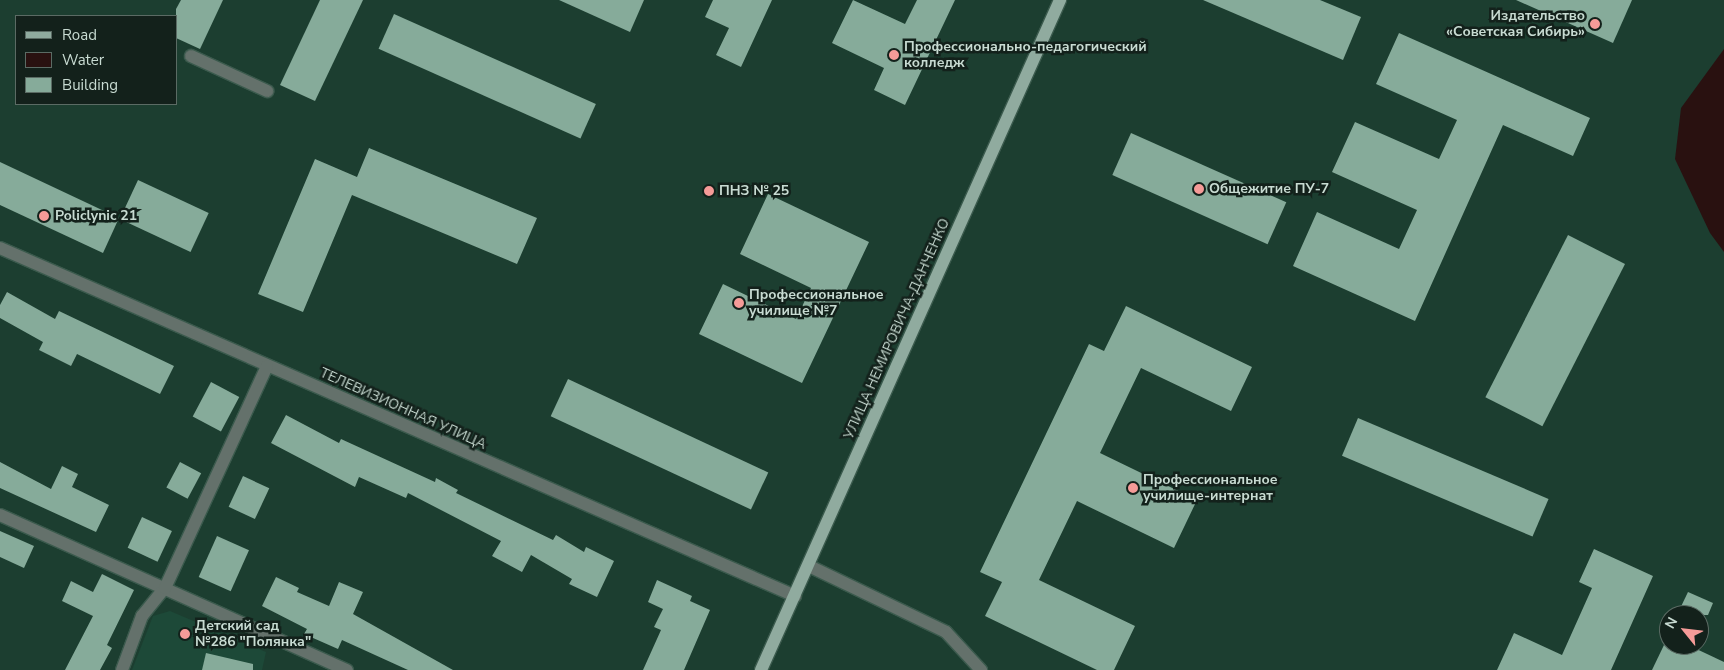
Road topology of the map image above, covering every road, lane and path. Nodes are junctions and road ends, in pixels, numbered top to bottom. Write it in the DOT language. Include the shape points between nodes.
graph roads {
  1 [pos="1060,0"];
  2 [pos="192,56"];
  3 [pos="267,91"];
  4 [pos="0,248"];
  5 [pos="266,366"];
  6 [pos="0,514"];
  7 [pos="808,566"];
  8 [pos="164,588"];
  9 [pos="795,596"];
  10 [pos="122,670"];
  11 [pos="347,670"];
  12 [pos="761,670"];
  13 [pos="980,670"];
  1 -- 7 [label="main road, УЛИЦА НЕМИРОВИЧА-ДАНЧЕНКО"];
  2 -- 3 [label="street"];
  4 -- 5 [label="street, ТЕЛЕВИЗИОННАЯ УЛИЦА"];
  5 -- 8 [label="street"];
  5 -- 9 [label="street, ТЕЛЕВИЗИОННАЯ УЛИЦА"];
  6 -- 8 [label="street"];
  7 -- 9 [label="main road, УЛИЦА НЕМИРОВИЧА-ДАНЧЕНКО"];
  7 -- 13 [label="street" via="946,632"];
  8 -- 10 [label="street" via="142,616"];
  8 -- 11 [label="street"];
  9 -- 12 [label="main road, УЛИЦА НЕМИРОВИЧА-ДАНЧЕНКО"];
}
